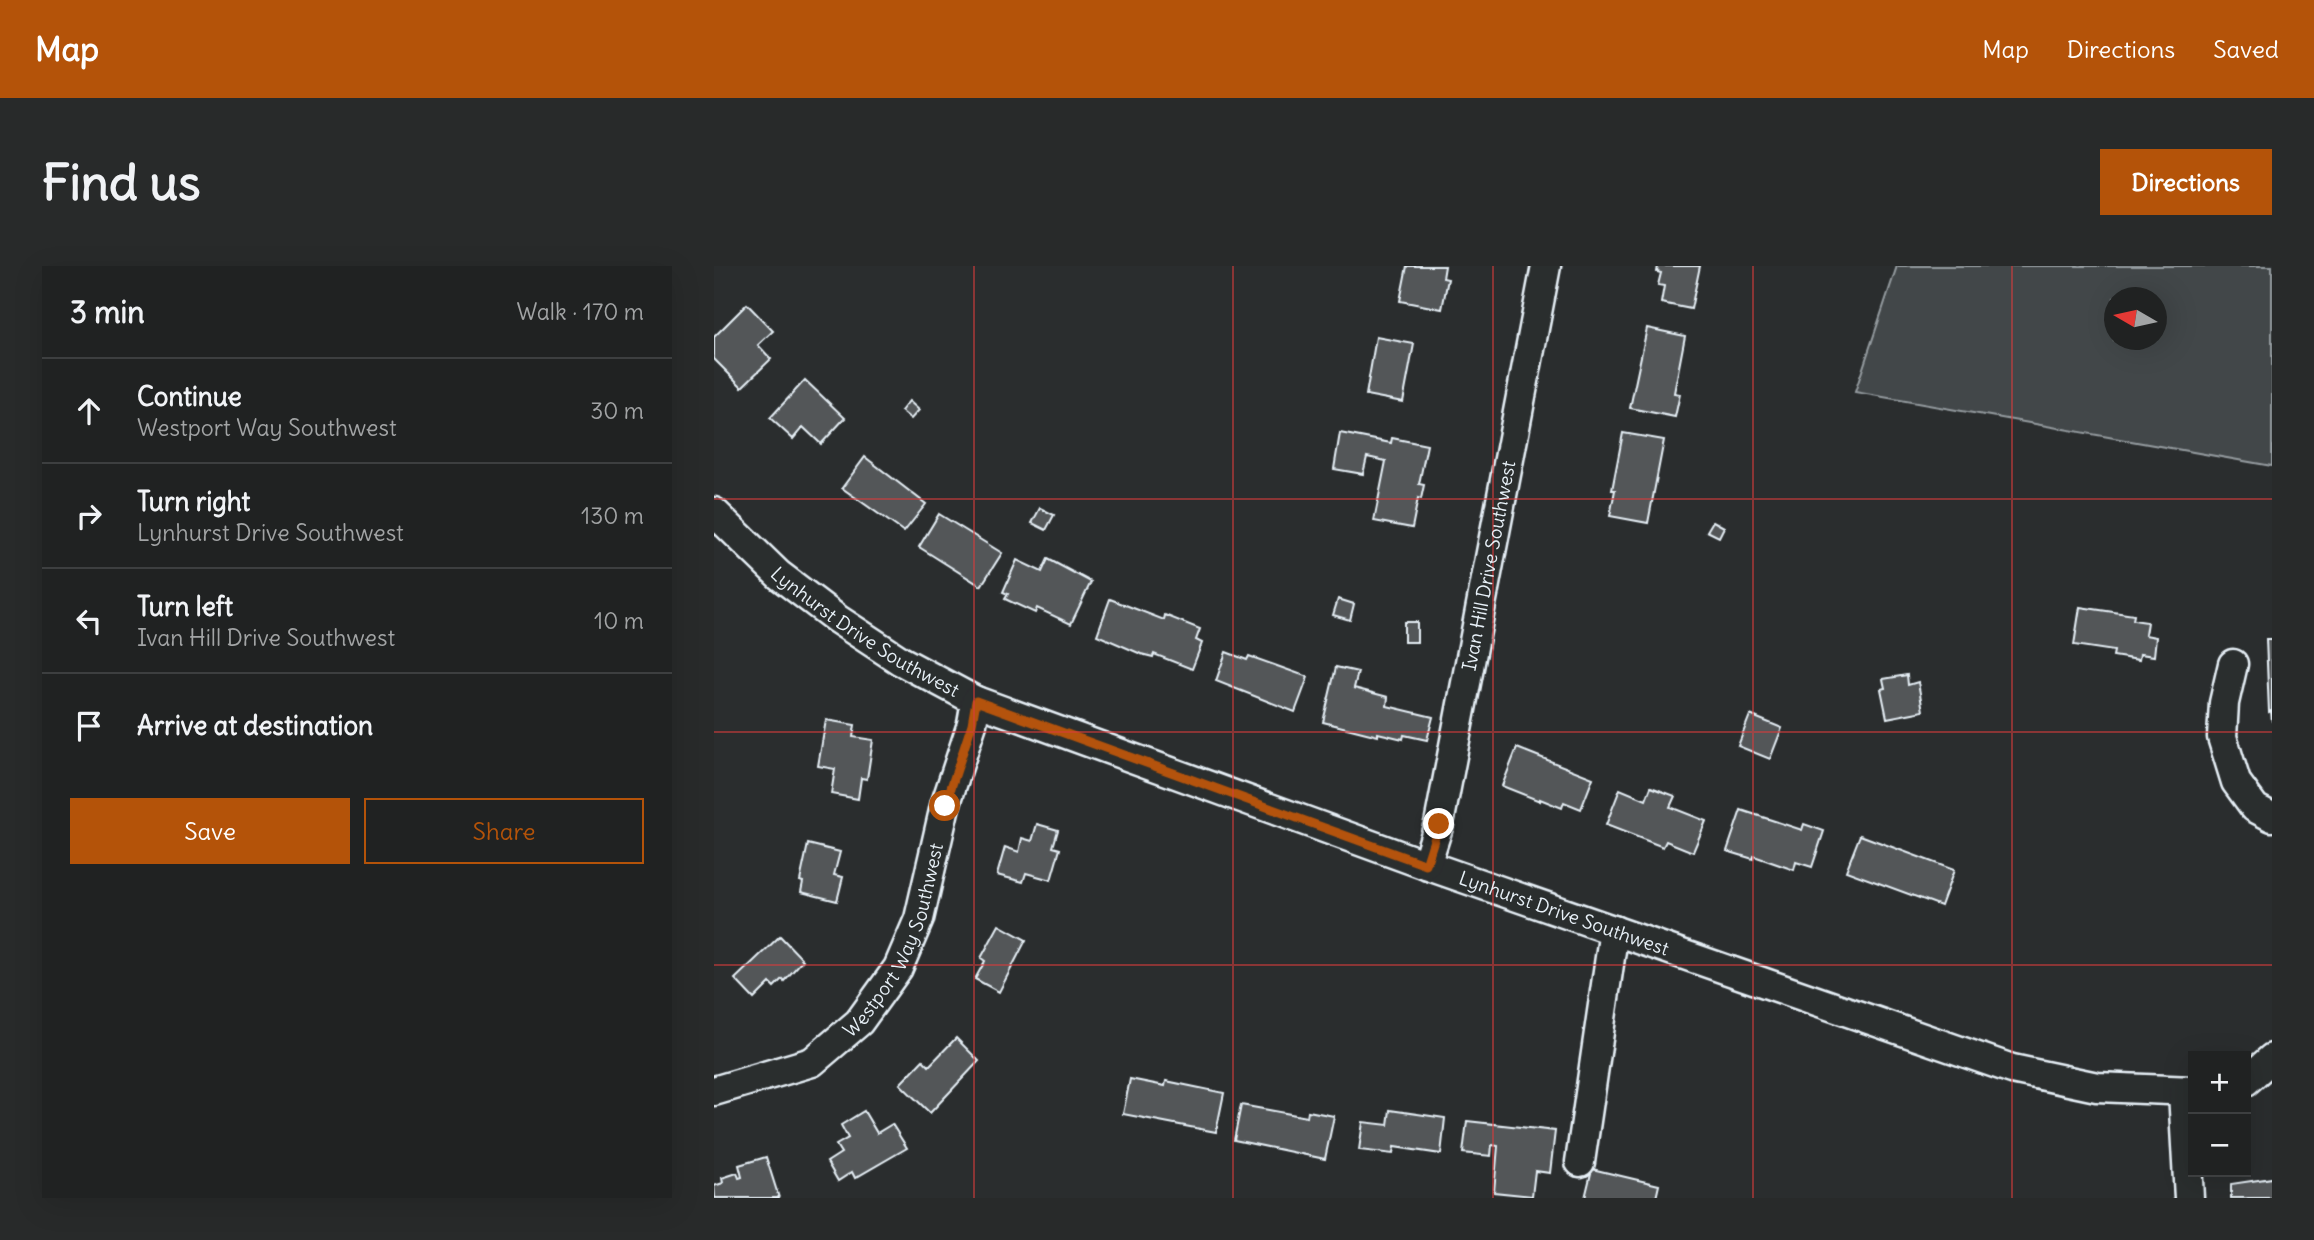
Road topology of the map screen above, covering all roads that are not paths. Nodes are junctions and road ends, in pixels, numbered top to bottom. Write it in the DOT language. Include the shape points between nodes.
graph roads {
  1 [pos="1546,266"];
  2 [pos="714,512"];
  3 [pos="2233,664"];
  4 [pos="976,701"];
  5 [pos="2272,817"];
  6 [pos="1426,865"];
  7 [pos="1614,930"];
  8 [pos="2272,1058"];
  9 [pos="2251,1078"];
  10 [pos="2251,1083"];
  11 [pos="2272,1083"];
  12 [pos="714,1091"];
  13 [pos="2188,1091"];
  14 [pos="2188,1114"];
  15 [pos="1580,1162"];
  16 [pos="2189,1198"];
  1 -- 6 [label="street, Ivan Hill Drive Southwest" via="1439,824"];
  2 -- 4 [label="street, Lynhurst Drive Southwest" via="779,575 837,620"];
  3 -- 5 [label="street" via="2222,737 2235,782 2255,808"];
  4 -- 6 [label="street, Lynhurst Drive Southwest"];
  4 -- 12 [label="street, Westport Way Southwest" via="942,817 919,919 898,968 859,1022 812,1062"];
  6 -- 7 [label="street, Lynhurst Drive Southwest"];
  7 -- 13 [label="street, Lynhurst Drive Southwest" via="2012,1069 2097,1087"];
  7 -- 15 [label="street"];
  8 -- 9 [label="street"];
  10 -- 11 [label="street"];
  14 -- 16 [label="street"];
}
